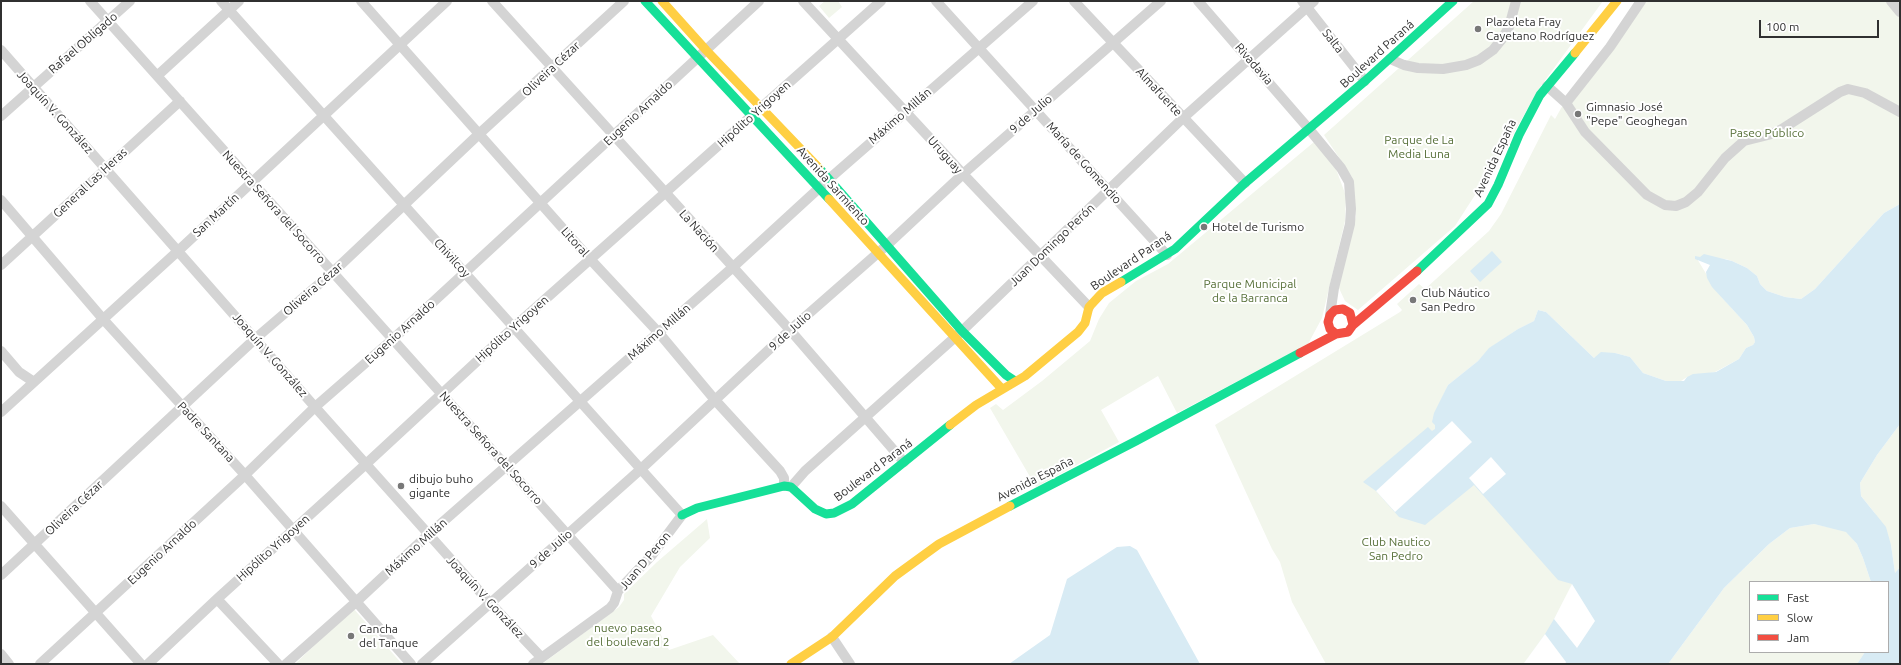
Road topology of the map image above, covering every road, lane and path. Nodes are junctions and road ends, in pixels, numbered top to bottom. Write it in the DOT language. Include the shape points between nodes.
graph roads {
  1 [pos="90,1"];
  2 [pos="130,1"];
  3 [pos="221,1"];
  4 [pos="239,1"];
  5 [pos="361,1"];
  6 [pos="447,1"];
  7 [pos="492,1"];
  8 [pos="624,1"];
  9 [pos="645,1"];
  10 [pos="662,1"];
  11 [pos="759,1"];
  12 [pos="803,1"];
  13 [pos="881,1"];
  14 [pos="936,1"];
  15 [pos="1033,1"];
  16 [pos="1074,1"];
  17 [pos="1161,1"];
  18 [pos="1198,1"];
  19 [pos="1516,1"];
  20 [pos="1641,1"];
  21 [pos="1891,1"];
  22 [pos="1307,3"];
  23 [pos="1446,3"];
  24 [pos="1614,5"];
  25 [pos="229,10"];
  26 [pos="1900,12"];
  27 [pos="108,21"];
  28 [pos="838,39"];
  29 [pos="1113,43"];
  30 [pos="400,44"];
  31 [pos="978,47"];
  32 [pos="1,50"];
  33 [pos="706,50"];
  34 [pos="698,58"];
  35 [pos="1250,59"];
  36 [pos="1390,59"];
  37 [pos="552,68"];
  38 [pos="157,76"];
  39 [pos="1365,81"];
  40 [pos="1547,86"];
  41 [pos="32,87"];
  42 [pos="180,101"];
  43 [pos="1566,103"];
  44 [pos="761,108"];
  45 [pos="1035,109"];
  46 [pos="906,112"];
  47 [pos="1900,112"];
  48 [pos="1,116"];
  49 [pos="323,116"];
  50 [pos="753,116"];
  51 [pos="1183,118"];
  52 [pos="1309,129"];
  53 [pos="479,134"];
  54 [pos="614,135"];
  55 [pos="106,168"];
  56 [pos="963,174"];
  57 [pos="829,179"];
  58 [pos="252,182"];
  59 [pos="1244,183"];
  60 [pos="820,188"];
  61 [pos="1109,191"];
  62 [pos="664,193"];
  63 [pos="1,200"];
  64 [pos="540,203"];
  65 [pos="404,205"];
  66 [pos="33,236"];
  67 [pos="888,245"];
  68 [pos="178,251"];
  69 [pos="878,253"];
  70 [pos="1167,254"];
  71 [pos="1040,256"];
  72 [pos="590,259"];
  73 [pos="1,265"];
  74 [pos="732,268"];
  75 [pos="333,272"];
  76 [pos="466,272"];
  77 [pos="1334,288"];
  78 [pos="1089,307"];
  79 [pos="1343,309"];
  80 [pos="1330,315"];
  81 [pos="102,319"];
  82 [pos="1352,321"];
  83 [pos="1328,326"];
  84 [pos="514,327"];
  85 [pos="790,330"];
  86 [pos="659,333"];
  87 [pos="958,334"];
  88 [pos="1336,334"];
  89 [pos="256,338"];
  90 [pos="393,339"];
  91 [pos="1311,347"];
  92 [pos="1,351"];
  93 [pos="1015,381"];
  94 [pos="34,382"];
  95 [pos="1002,389"];
  96 [pos="442,393"];
  97 [pos="715,400"];
  98 [pos="581,401"];
  99 [pos="182,407"];
  100 [pos="315,407"];
  101 [pos="1,412"];
  102 [pos="866,416"];
  103 [pos="904,462"];
  104 [pos="366,464"];
  105 [pos="507,466"];
  106 [pos="641,469"];
  107 [pos="245,474"];
  108 [pos="788,486"];
  109 [pos="1,506"];
  110 [pos="682,515"];
  111 [pos="293,529"];
  112 [pos="429,534"];
  113 [pos="568,534"];
  114 [pos="35,545"];
  115 [pos="1,575"];
  116 [pos="618,591"];
  117 [pos="217,599"];
  118 [pos="356,602"];
  119 [pos="490,603"];
  120 [pos="96,613"];
  121 [pos="832,637"];
  122 [pos="1,654"];
  123 [pos="541,657"];
  124 [pos="10,664"];
  125 [pos="40,664"];
  126 [pos="141,664"];
  127 [pos="148,664"];
  128 [pos="278,664"];
  129 [pos="286,664"];
  130 [pos="411,664"];
  131 [pos="422,664"];
  132 [pos="533,664"];
  133 [pos="791,664"];
  134 [pos="850,664"];
  1 -- 27 [label="street, Nuestra Señora del Socorro"];
  2 -- 27 [label="street, Rafael Obligado"];
  3 -- 25 [label="street, Chivilcoy"];
  4 -- 25 [label="street"];
  5 -- 30 [label="street, Litoral"];
  6 -- 30 [label="street, San Martín"];
  7 -- 37 [label="street, La Nación"];
  8 -- 37 [label="street, Oliveira Cézar"];
  9 -- 34 [label="main road, Avenida Sarmiento"];
  10 -- 33 [label="main road, Avenida Sarmiento"];
  11 -- 33 [label="street, Eugenio Arnaldo"];
  12 -- 28 [label="street, Uruguay"];
  13 -- 28 [label="street, Hipólito Yrigoyen"];
  14 -- 31 [label="street, María de Gomendio"];
  15 -- 31 [label="street, Máximo Millán"];
  16 -- 29 [label="street, Almafuerte"];
  17 -- 29 [label="street, 9 de Julio"];
  18 -- 35 [label="street, Rivadavia"];
  19 -- 36 [label="street" via="1509,27 1502,38 1493,50 1478,60 1443,69 1404,66"];
  20 -- 43 [label="street" via="1610,47"];
  21 -- 26 [label="street"];
  22 -- 35 [label="street, Juan Domingo Perón"];
  22 -- 39 [label="street, Salta"];
  23 -- 36 [label="main road, Boulevard Paraná"];
  24 -- 40 [label="main road, Avenida España"];
  25 -- 38 [label="street"];
  25 -- 49 [label="street, Chivilcoy"];
  27 -- 38 [label="street, Nuestra Señora del Socorro"];
  27 -- 41 [label="street, Rafael Obligado"];
  28 -- 44 [label="street, Hipólito Yrigoyen"];
  28 -- 46 [label="street, Uruguay"];
  29 -- 45 [label="street, 9 de Julio"];
  29 -- 51 [label="street, Almafuerte"];
  30 -- 49 [label="street, San Martín"];
  30 -- 53 [label="street, Litoral"];
  31 -- 45 [label="street, María de Gomendio"];
  31 -- 46 [label="street, Máximo Millán"];
  32 -- 41 [label="street, Joaquín V. González"];
  33 -- 34 [label="street, Eugenio Arnaldo"];
  33 -- 44 [label="main road, Avenida Sarmiento"];
  34 -- 50 [label="main road, Avenida Sarmiento"];
  34 -- 54 [label="street, Eugenio Arnaldo"];
  35 -- 51 [label="street, Juan Domingo Perón"];
  35 -- 52 [label="street, Rivadavia"];
  36 -- 39 [label="main road, Boulevard Paraná"];
  37 -- 53 [label="street, Oliveira Cézar"];
  37 -- 54 [label="street, La Nación"];
  38 -- 42 [label="street, Nuestra Señora del Socorro"];
  39 -- 52 [label="main road, Boulevard Paraná"];
  40 -- 43 [label="street"];
  40 -- 82 [label="main road, Avenida España" via="1528,115 1488,204 1397,289 1363,316"];
  41 -- 48 [label="street, Rafael Obligado"];
  41 -- 55 [label="street, Joaquín V. González"];
  42 -- 55 [label="street, General Las Heras"];
  42 -- 58 [label="street, Nuestra Señora del Socorro"];
  43 -- 47 [label="street" via="1585,132 1647,195 1665,205 1676,206 1698,192 1725,158 1744,141 1777,131 1840,92 1848,89 1865,92"];
  44 -- 50 [label="street, Hipólito Yrigoyen"];
  44 -- 57 [label="main road, Avenida Sarmiento"];
  45 -- 56 [label="street, 9 de Julio"];
  45 -- 61 [label="street, María de Gomendio"];
  46 -- 56 [label="street, Uruguay"];
  46 -- 57 [label="street, Máximo Millán"];
  49 -- 58 [label="street, San Martín"];
  49 -- 65 [label="street, Chivilcoy"];
  50 -- 60 [label="main road, Avenida Sarmiento"];
  50 -- 62 [label="street, Hipólito Yrigoyen"];
  51 -- 59 [label="street, Almafuerte"];
  51 -- 61 [label="street, Juan Domingo Perón"];
  52 -- 59 [label="main road, Boulevard Paraná"];
  52 -- 77 [label="street, Rivadavia" via="1341,168 1349,182 1351,193 1350,224"];
  53 -- 64 [label="street, Litoral"];
  53 -- 65 [label="street, Oliveira Cézar"];
  54 -- 62 [label="street, La Nación"];
  54 -- 64 [label="street, Eugenio Arnaldo"];
  55 -- 66 [label="street, General Las Heras"];
  55 -- 68 [label="street, Joaquín V. González"];
  56 -- 67 [label="street, 9 de Julio"];
  56 -- 71 [label="street, Uruguay"];
  57 -- 60 [label="street, Máximo Millán"];
  57 -- 67 [label="main road, Avenida Sarmiento"];
  58 -- 68 [label="street, San Martín"];
  58 -- 75 [label="street, Nuestra Señora del Socorro"];
  59 -- 70 [label="main road, Boulevard Paraná"];
  60 -- 69 [label="main road, Avenida Sarmiento"];
  60 -- 74 [label="street, Máximo Millán"];
  61 -- 70 [label="street, María de Gomendio"];
  61 -- 71 [label="street, Juan Domingo Perón"];
  62 -- 72 [label="street, Hipólito Yrigoyen"];
  62 -- 74 [label="street, La Nación"];
  63 -- 66 [label="street, Padre Santana"];
  64 -- 72 [label="street, Litoral"];
  64 -- 76 [label="street, Eugenio Arnaldo"];
  65 -- 75 [label="street, Oliveira Cézar"];
  65 -- 76 [label="street, Chivilcoy"];
  66 -- 73 [label="street, General Las Heras"];
  66 -- 81 [label="street, Padre Santana"];
  67 -- 69 [label="street, 9 de Julio"];
  67 -- 87 [label="main road, Avenida Sarmiento"];
  68 -- 81 [label="street, San Martín"];
  68 -- 89 [label="street, Joaquín V. González"];
  69 -- 85 [label="street, 9 de Julio"];
  69 -- 87 [label="main road, Avenida Sarmiento"];
  70 -- 78 [label="main road, Boulevard Paraná" via="1110,287"];
  71 -- 78 [label="street, Uruguay"];
  71 -- 87 [label="street, Juan Domingo Perón"];
  72 -- 84 [label="street, Hipólito Yrigoyen"];
  72 -- 86 [label="street, Litoral"];
  74 -- 85 [label="street, La Nación"];
  74 -- 86 [label="street, Máximo Millán"];
  75 -- 89 [label="street, Oliveira Cézar"];
  75 -- 90 [label="street, Nuestra Señora del Socorro"];
  76 -- 84 [label="street, Chivilcoy"];
  76 -- 90 [label="street, Eugenio Arnaldo"];
  77 -- 79 [label="street" via="1338,303"];
  77 -- 80 [label="street"];
  78 -- 93 [label="main road, Boulevard Paraná" via="1085,323 1078,332 1025,376"];
  79 -- 80 [label="main road" via="1336,310"];
  79 -- 82 [label="main road"];
  80 -- 83 [label="main road, Avenida España"];
  81 -- 94 [label="street, San Martín"];
  81 -- 99 [label="street, Padre Santana"];
  82 -- 88 [label="main road, Avenida España" via="1348,332"];
  83 -- 88 [label="main road"];
  83 -- 91 [label="main road, Avenida España"];
  84 -- 96 [label="street, Hipólito Yrigoyen"];
  84 -- 98 [label="street, Chivilcoy"];
  85 -- 97 [label="street, 9 de Julio"];
  85 -- 102 [label="street, La Nación"];
  86 -- 97 [label="street, Litoral"];
  86 -- 98 [label="street, Máximo Millán"];
  87 -- 93 [label="main road, Avenida Sarmiento"];
  87 -- 95 [label="main road, Avenida Sarmiento"];
  87 -- 102 [label="street, Juan Domingo Perón"];
  88 -- 91 [label="main road, Avenida España"];
  89 -- 99 [label="street, Oliveira Cézar"];
  89 -- 100 [label="street, Joaquín V. González"];
  90 -- 96 [label="street, Nuestra Señora del Socorro"];
  90 -- 100 [label="street, Eugenio Arnaldo"];
  91 -- 121 [label="main road, Avenida España" via="939,544 895,576"];
  92 -- 94 [label="street" via="20,372"];
  93 -- 95 [label="main road, Boulevard Paraná"];
  94 -- 101 [label="street, San Martín"];
  95 -- 103 [label="main road, Boulevard Paraná" via="976,405"];
  96 -- 104 [label="street, Hipólito Yrigoyen"];
  96 -- 105 [label="street, Nuestra Señora del Socorro"];
  97 -- 106 [label="street, 9 de Julio"];
  97 -- 108 [label="street, Litoral" via="780,471"];
  98 -- 105 [label="street, Máximo Millán"];
  98 -- 106 [label="street, Chivilcoy"];
  99 -- 107 [label="street, Padre Santana"];
  99 -- 114 [label="street, Oliveira Cézar"];
  100 -- 104 [label="street, Joaquín V. González"];
  100 -- 107 [label="street, Eugenio Arnaldo"];
  102 -- 103 [label="street, La Nación"];
  102 -- 108 [label="street, Juan Domingo Perón"];
  103 -- 108 [label="main road, Boulevard Paraná" via="852,504 834,513 820,512"];
  104 -- 111 [label="street, Hipólito Yrigoyen"];
  104 -- 112 [label="street, Joaquín V. González"];
  105 -- 112 [label="street, Máximo Millán"];
  105 -- 113 [label="street, Nuestra Señora del Socorro"];
  106 -- 110 [label="street, Chivilcoy"];
  106 -- 113 [label="street, 9 de Julio"];
  107 -- 111 [label="street, Padre Santana"];
  107 -- 120 [label="street, Eugenio Arnaldo"];
  108 -- 110 [label="main road" via="697,508"];
  109 -- 114 [label="street"];
  110 -- 116 [label="street, Juan D Peron" via="652,555"];
  111 -- 117 [label="street, Hipólito Yrigoyen"];
  111 -- 118 [label="street, Padre Santana"];
  112 -- 118 [label="street, Máximo Millán"];
  112 -- 119 [label="street, Joaquín V. González"];
  113 -- 116 [label="street, Nuestra Señora del Socorro"];
  113 -- 119 [label="street, 9 de Julio"];
  114 -- 115 [label="street, Oliveira Cézar"];
  114 -- 120 [label="street"];
  116 -- 123 [label="street, Juan D Peron" via="610,608"];
  117 -- 127 [label="street, Hipólito Yrigoyen"];
  117 -- 128 [label="street"];
  118 -- 129 [label="street, Máximo Millán"];
  118 -- 130 [label="street, Padre Santana"];
  119 -- 123 [label="street, Joaquín V. González"];
  119 -- 131 [label="street, 9 de Julio"];
  120 -- 125 [label="street, Eugenio Arnaldo"];
  120 -- 126 [label="street"];
  121 -- 133 [label="main road, Avenida España"];
  121 -- 134 [label="street"];
  122 -- 124 [label="street"];
  123 -- 132 [label="street, Juan D Peron"];
}
